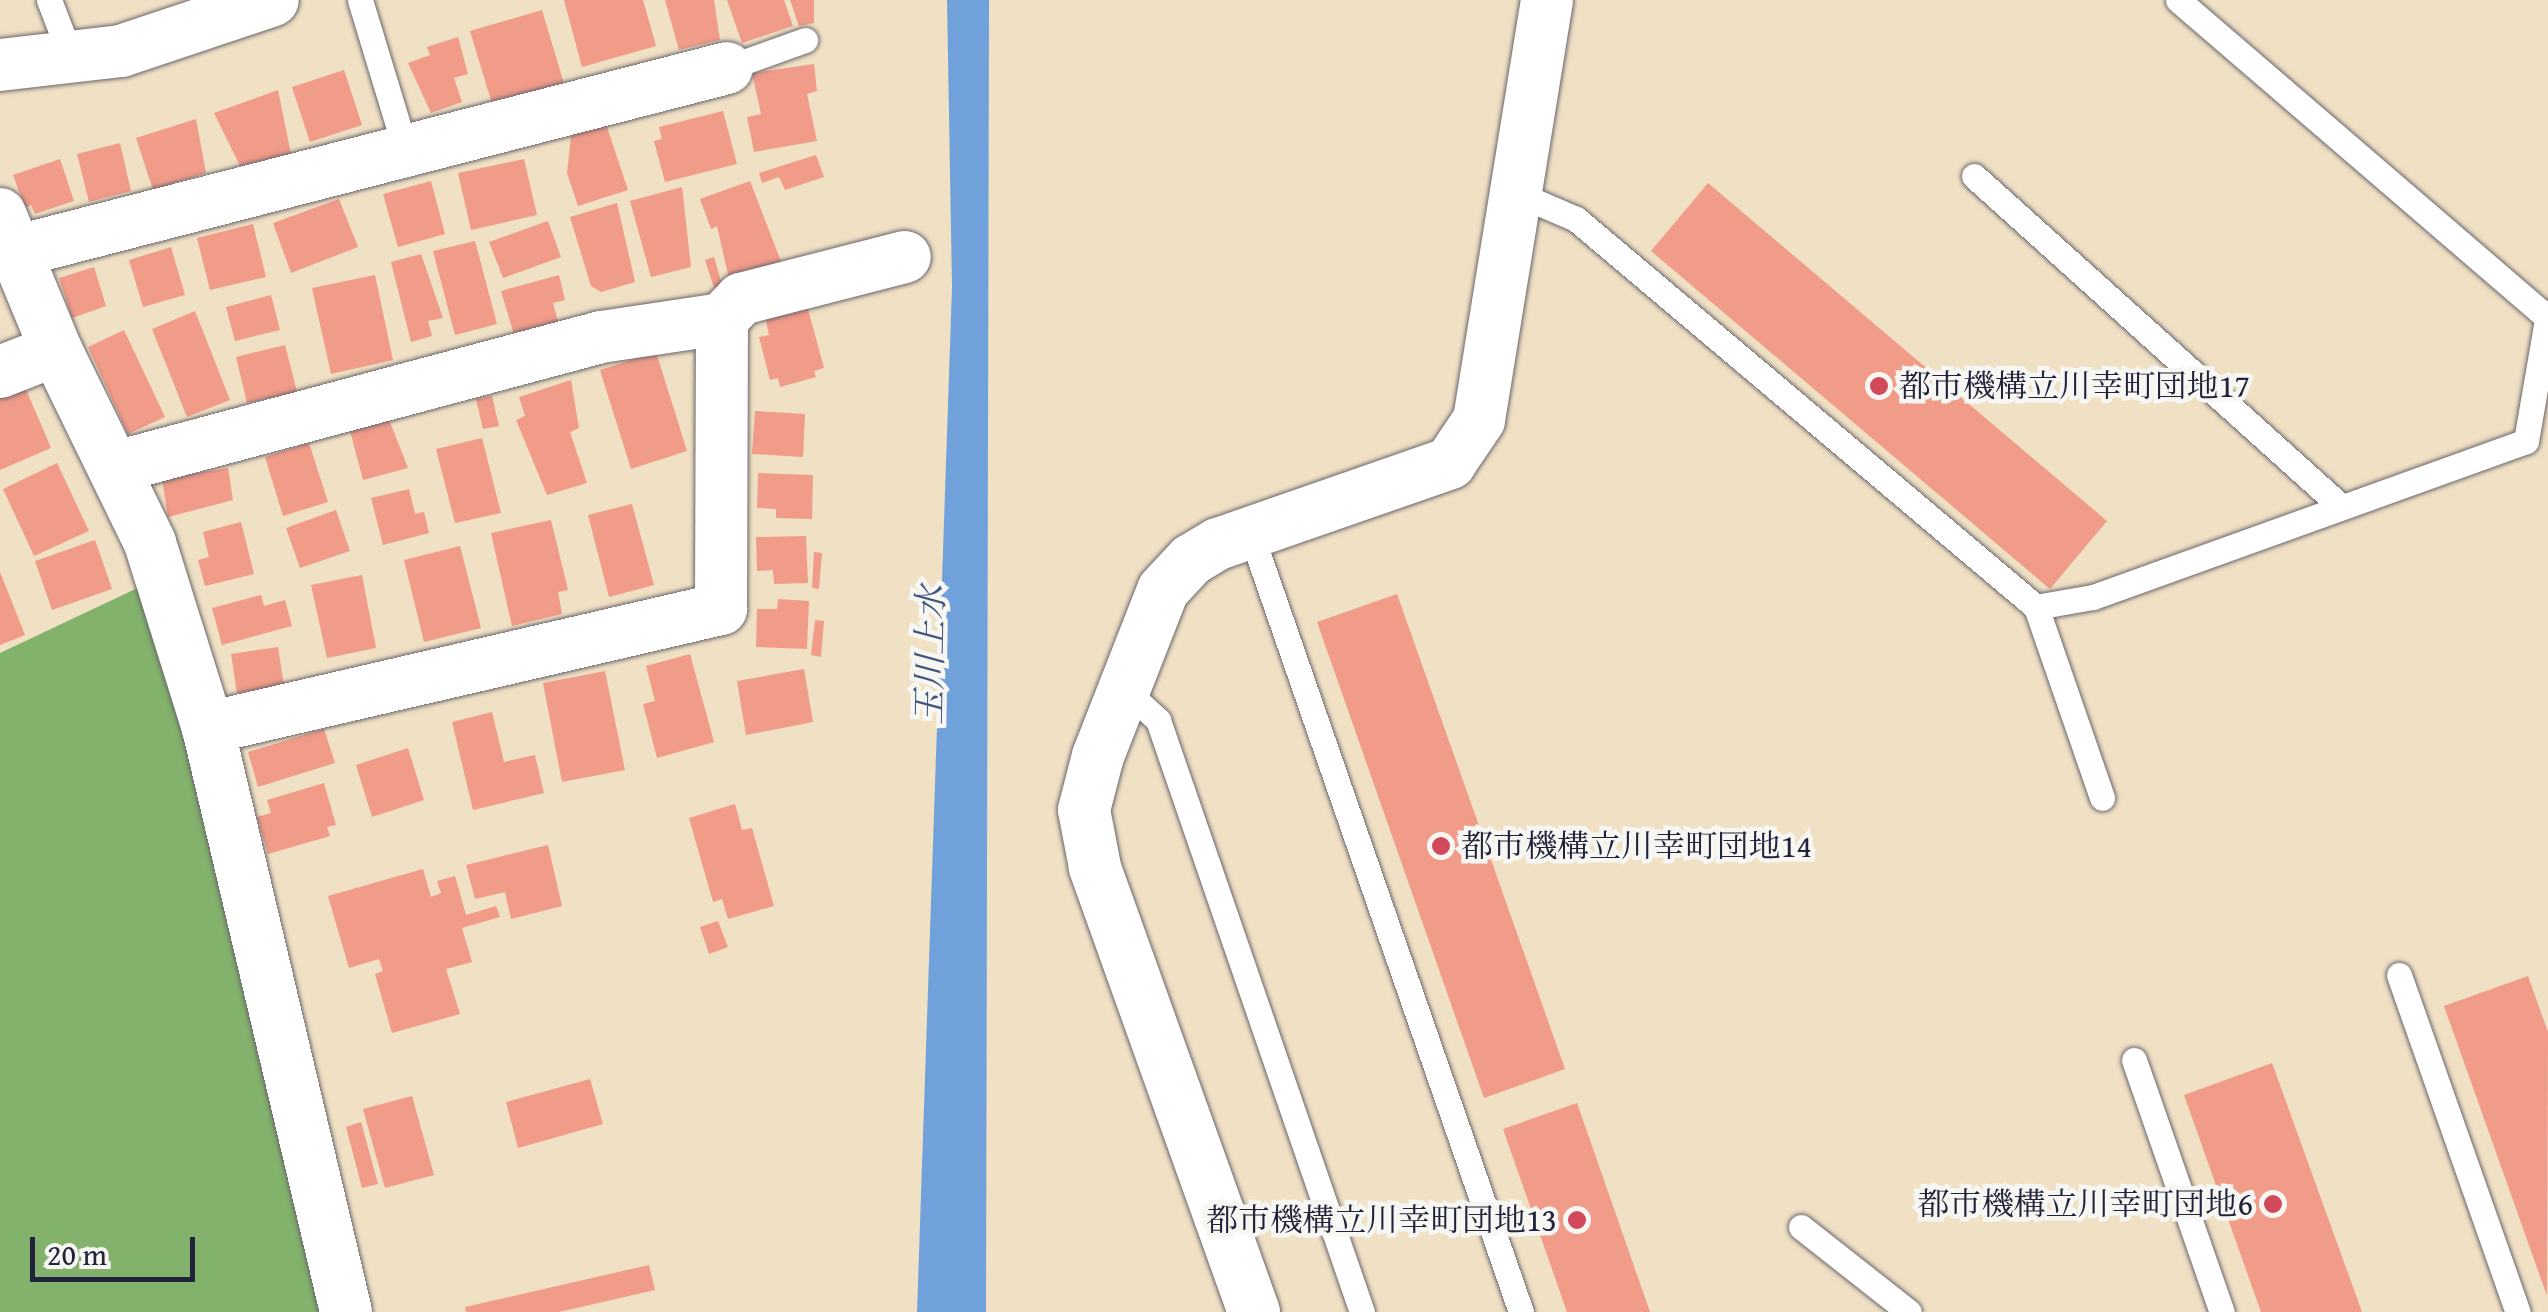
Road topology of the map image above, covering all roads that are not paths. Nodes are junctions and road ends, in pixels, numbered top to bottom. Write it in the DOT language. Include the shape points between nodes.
graph roads {
  1 [pos="50,0"];
  2 [pos="273,0"];
  3 [pos="360,0"];
  4 [pos="1546,0"];
  5 [pos="2178,0"];
  6 [pos="806,40"];
  7 [pos="71,57"];
  8 [pos="0,65"];
  9 [pos="726,68"];
  10 [pos="406,155"];
  11 [pos="1974,176"];
  12 [pos="1511,190"];
  13 [pos="9,233"];
  14 [pos="905,256"];
  15 [pos="2548,315"];
  16 [pos="722,319"];
  17 [pos="56,350"];
  18 [pos="0,372"];
  19 [pos="116,467"];
  20 [pos="2340,506"];
  21 [pos="1251,534"];
  22 [pos="2036,606"];
  23 [pos="1125,690"];
  24 [pos="208,728"];
  25 [pos="2102,798"];
  26 [pos="2399,975"];
  27 [pos="2134,1060"];
  28 [pos="1801,1227"];
  29 [pos="346,1312"];
  30 [pos="1254,1312"];
  31 [pos="1362,1312"];
  32 [pos="1520,1312"];
  33 [pos="1909,1312"];
  34 [pos="2222,1312"];
  35 [pos="2518,1312"];
  1 -- 7 [label="lane"];
  2 -- 7 [label="street" via="121,51"];
  3 -- 10 [label="lane"];
  4 -- 12 [label="street"];
  5 -- 15 [label="lane"];
  6 -- 9 [label="lane"];
  7 -- 8 [label="street"];
  9 -- 10 [label="street"];
  10 -- 13 [label="street"];
  11 -- 20 [label="lane"];
  12 -- 21 [label="street" via="1479,420 1450,462"];
  12 -- 22 [label="lane" via="1576,219"];
  13 -- 17 [label="street"];
  14 -- 16 [label="street" via="741,299"];
  15 -- 20 [label="lane" via="2526,441"];
  16 -- 19 [label="street" via="601,337"];
  16 -- 24 [label="street" via="721,610"];
  17 -- 18 [label="street"];
  17 -- 19 [label="street"];
  19 -- 24 [label="street" via="150,543"];
  20 -- 22 [label="lane" via="2093,597"];
  21 -- 23 [label="street" via="1191,560 1163,590"];
  21 -- 32 [label="lane"];
  22 -- 25 [label="lane"];
  23 -- 30 [label="street" via="1084,810 1095,867"];
  23 -- 31 [label="lane" via="1158,720"];
  24 -- 29 [label="street"];
  26 -- 35 [label="lane"];
  27 -- 34 [label="lane"];
  28 -- 33 [label="lane"];
}
